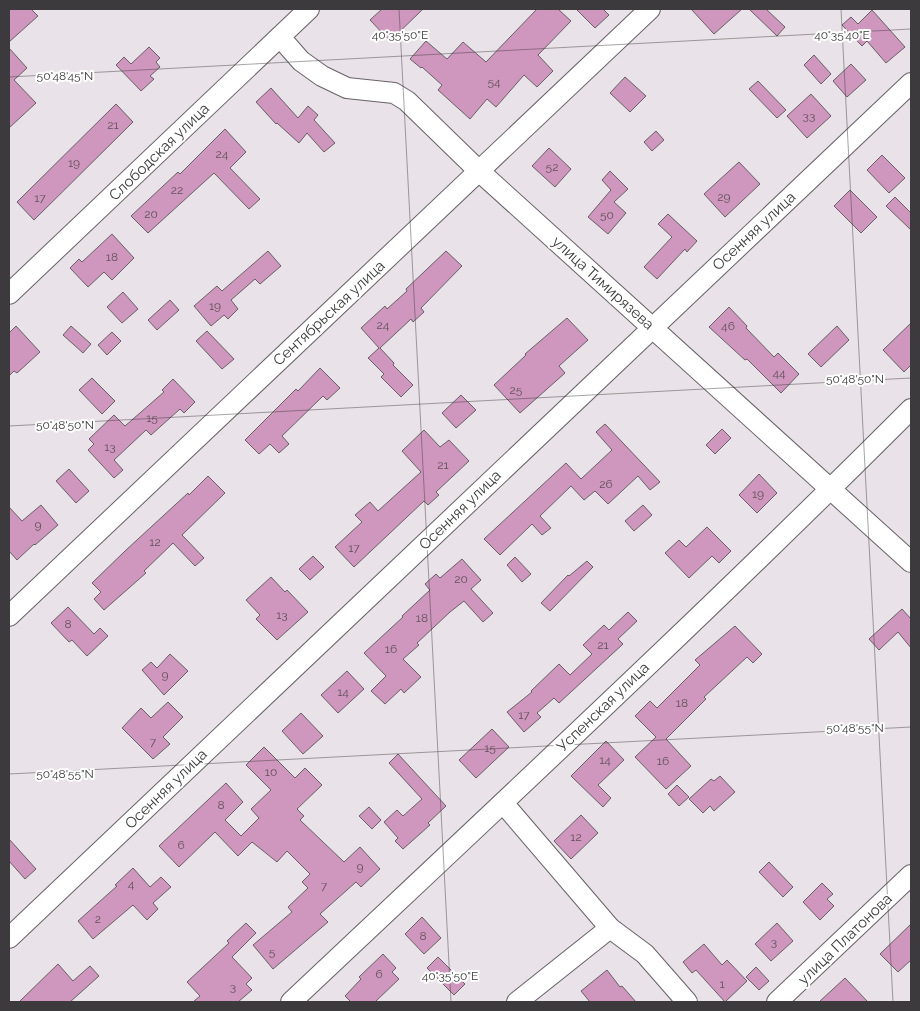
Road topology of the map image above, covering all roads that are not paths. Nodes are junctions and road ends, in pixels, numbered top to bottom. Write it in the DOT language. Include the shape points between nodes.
graph roads {
  1 [pos="650,9"];
  2 [pos="302,11"];
  3 [pos="280,37"];
  4 [pos="911,83"];
  5 [pos="479,171"];
  6 [pos="9,294"];
  7 [pos="652,328"];
  8 [pos="911,409"];
  9 [pos="830,490"];
  10 [pos="911,562"];
  11 [pos="9,616"];
  12 [pos="503,803"];
  13 [pos="911,875"];
  14 [pos="610,928"];
  15 [pos="9,938"];
  16 [pos="291,1002"];
  17 [pos="517,1002"];
  18 [pos="687,1002"];
  19 [pos="777,1002"];
  1 -- 5 [label="street, Сентябрьская улица"];
  2 -- 3 [label="street, Слободская улица"];
  3 -- 5 [label="street, улица Тимирязева" via="301,61 322,76 347,88 394,94 406,101"];
  3 -- 6 [label="street, Слободская улица"];
  4 -- 7 [label="street, Осенняя улица"];
  5 -- 7 [label="street, улица Тимирязева"];
  5 -- 11 [label="street, Сентябрьская улица"];
  7 -- 9 [label="street, улица Тимирязева"];
  7 -- 15 [label="street, Осенняя улица"];
  8 -- 9 [label="street, Успенская улица"];
  9 -- 10 [label="street, улица Тимирязева"];
  9 -- 12 [label="street, Успенская улица"];
  12 -- 14 [label="street"];
  12 -- 16 [label="street, Успенская улица"];
  13 -- 19 [label="street, улица Платонова"];
  14 -- 17 [label="street"];
  14 -- 18 [label="street" via="645,954"];
}
